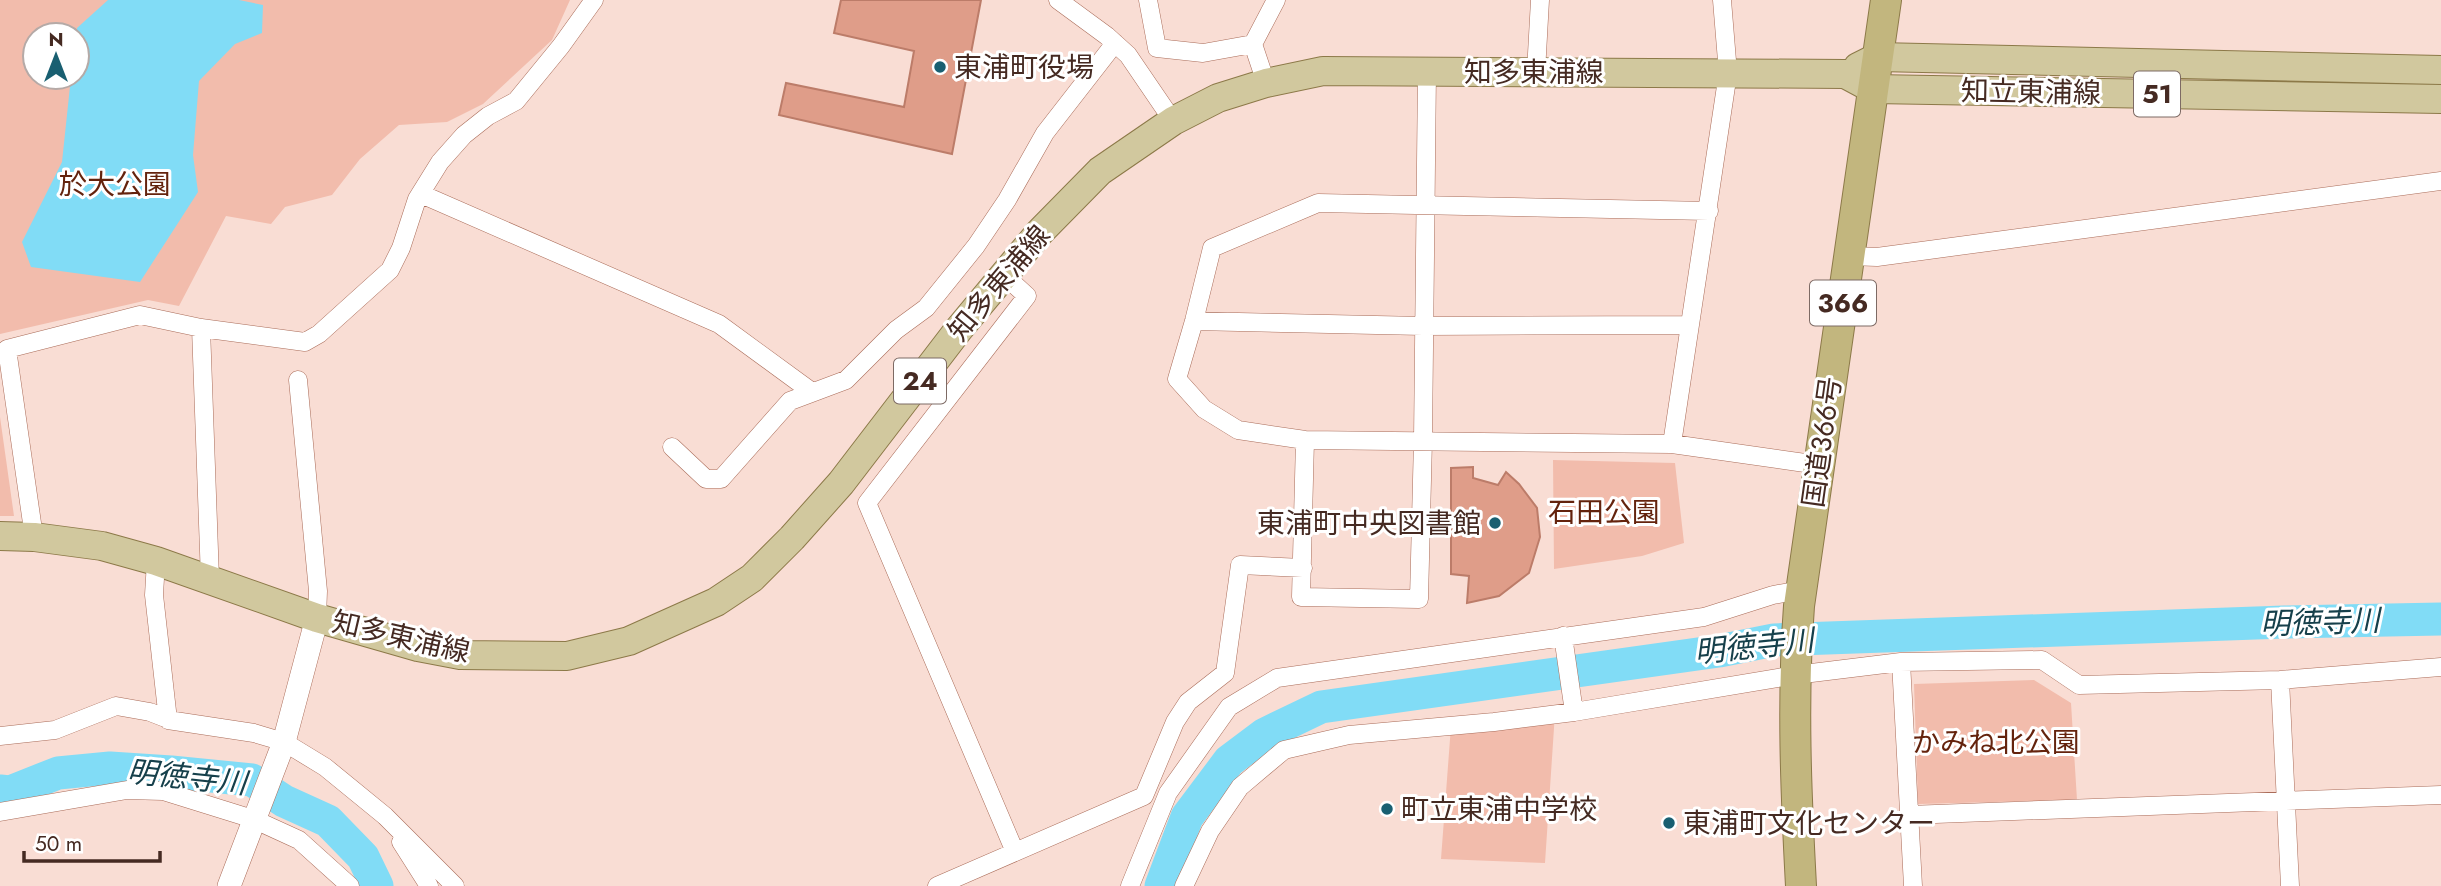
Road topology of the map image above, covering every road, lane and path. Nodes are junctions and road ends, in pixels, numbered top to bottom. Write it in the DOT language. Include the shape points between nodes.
graph roads {
  1 [pos="594,0"];
  2 [pos="1058,0"];
  3 [pos="1148,0"];
  4 [pos="1276,0"];
  5 [pos="1540,0"];
  6 [pos="1722,0"];
  7 [pos="1886,0"];
  8 [pos="1115,43"];
  9 [pos="1253,44"];
  10 [pos="1878,57"];
  11 [pos="2441,70"];
  12 [pos="1427,71"];
  13 [pos="1536,72"];
  14 [pos="1728,73"];
  15 [pos="1845,74"];
  16 [pos="1266,83"];
  17 [pos="1873,89"];
  18 [pos="2441,99"];
  19 [pos="1172,121"];
  20 [pos="2441,181"];
  21 [pos="421,194"];
  22 [pos="1427,205"];
  23 [pos="1709,211"];
  24 [pos="1849,256"];
  25 [pos="1004,275"];
  26 [pos="1195,321"];
  27 [pos="1423,326"];
  28 [pos="1690,326"];
  29 [pos="201,328"];
  30 [pos="298,380"];
  31 [pos="812,392"];
  32 [pos="1305,440"];
  33 [pos="1423,440"];
  34 [pos="1672,444"];
  35 [pos="673,447"];
  36 [pos="1819,465"];
  37 [pos="0,536"];
  38 [pos="34,537"];
  39 [pos="156,561"];
  40 [pos="1303,568"];
  41 [pos="210,579"];
  42 [pos="1800,598"];
  43 [pos="317,618"];
  44 [pos="1563,636"];
  45 [pos="1901,662"];
  46 [pos="2441,667"];
  47 [pos="1795,669"];
  48 [pos="2280,680"];
  49 [pos="1574,712"];
  50 [pos="168,719"];
  51 [pos="0,737"];
  52 [pos="284,742"];
  53 [pos="2441,794"];
  54 [pos="2285,802"];
  55 [pos="0,812"];
  56 [pos="1909,815"];
  57 [pos="385,816"];
  58 [pos="254,819"];
  59 [pos="1015,852"];
  60 [pos="229,886"];
  61 [pos="350,886"];
  62 [pos="429,886"];
  63 [pos="455,886"];
  64 [pos="937,886"];
  65 [pos="1130,886"];
  66 [pos="1184,886"];
  67 [pos="1801,886"];
  68 [pos="1913,886"];
  69 [pos="2290,886"];
  1 -- 21 [label="street" via="516,101 464,135"];
  2 -- 8 [label="street"];
  3 -- 9 [label="street" via="1157,48 1203,53"];
  4 -- 9 [label="street"];
  5 -- 13 [label="street"];
  6 -- 14 [label="street"];
  7 -- 10 [label="highway, 国道366号 / 366"];
  8 -- 19 [label="street"];
  8 -- 31 [label="street" via="1045,133 976,246 926,309 896,330 846,380"];
  9 -- 16 [label="street"];
  10 -- 11 [label="main road, 知立東浦線 / 51"];
  10 -- 15 [label="main road, 知多東浦線 / 24"];
  10 -- 17 [label="highway, 国道366号 / 366"];
  12 -- 13 [label="main road, 知多東浦線 / 24"];
  12 -- 16 [label="main road, 知多東浦線 / 24" via="1323,71"];
  12 -- 22 [label="street"];
  13 -- 14 [label="main road, 知多東浦線 / 24"];
  14 -- 15 [label="main road, 知多東浦線 / 24"];
  14 -- 23 [label="street"];
  15 -- 17 [label="main road, 知多東浦線 / 24"];
  16 -- 19 [label="main road, 知多東浦線 / 24" via="1218,98"];
  17 -- 18 [label="main road, 知立東浦線 / 51"];
  17 -- 24 [label="highway, 国道366号 / 366"];
  19 -- 25 [label="main road, 知多東浦線 / 24" via="1100,171"];
  20 -- 24 [label="street" via="1891,255"];
  21 -- 29 [label="street" via="390,270 319,334 304,342"];
  21 -- 31 [label="street" via="719,324"];
  22 -- 23 [label="street"];
  22 -- 26 [label="street" via="1318,203 1212,248"];
  22 -- 27 [label="street"];
  23 -- 28 [label="street"];
  24 -- 36 [label="highway, 国道366号 / 366"];
  25 -- 43 [label="main road, 知多東浦線 / 24" via="800,529 752,578 705,607 629,641 567,656 460,655"];
  25 -- 59 [label="street" via="1027,296 867,503"];
  26 -- 27 [label="street"];
  26 -- 32 [label="street" via="1177,379 1204,409 1238,430"];
  27 -- 28 [label="street"];
  27 -- 33 [label="street"];
  28 -- 34 [label="street"];
  29 -- 38 [label="street" via="140,315 7,349"];
  29 -- 41 [label="street"];
  30 -- 43 [label="street"];
  31 -- 35 [label="street" via="790,401 720,479 706,479"];
  32 -- 33 [label="street"];
  32 -- 40 [label="street"];
  33 -- 34 [label="street"];
  33 -- 40 [label="street" via="1419,599 1301,597"];
  34 -- 36 [label="street"];
  36 -- 42 [label="highway, 国道366号 / 366"];
  37 -- 38 [label="main road, 知多東浦線 / 24"];
  38 -- 39 [label="main road, 知多東浦線 / 24" via="102,546"];
  39 -- 41 [label="main road, 知多東浦線 / 24"];
  39 -- 50 [label="street" via="154,595"];
  40 -- 59 [label="street" via="1240,565 1225,673 1188,702 1144,796"];
  41 -- 43 [label="main road, 知多東浦線 / 24"];
  42 -- 44 [label="street" via="1773,595 1704,617"];
  42 -- 47 [label="highway, 国道366号 / 366"];
  43 -- 52 [label="street"];
  44 -- 49 [label="street"];
  44 -- 65 [label="street" via="1277,678 1229,707 1168,793"];
  45 -- 47 [label="street"];
  45 -- 48 [label="street" via="2042,660 2080,685"];
  45 -- 56 [label="street"];
  46 -- 48 [label="street"];
  47 -- 49 [label="street"];
  47 -- 67 [label="highway, 国道366号 / 366"];
  48 -- 54 [label="street"];
  49 -- 66 [label="street" via="1349,735 1284,750 1240,787 1209,832"];
  50 -- 51 [label="street" via="116,706 55,730"];
  50 -- 52 [label="street"];
  52 -- 57 [label="street" via="325,767"];
  52 -- 58 [label="street"];
  53 -- 54 [label="street"];
  54 -- 56 [label="street"];
  54 -- 69 [label="street"];
  55 -- 58 [label="street" via="127,790 163,792"];
  56 -- 68 [label="street"];
  57 -- 62 [label="street"];
  57 -- 63 [label="street"];
  58 -- 60 [label="street"];
  58 -- 61 [label="street" via="299,840"];
  59 -- 64 [label="street"];
}
